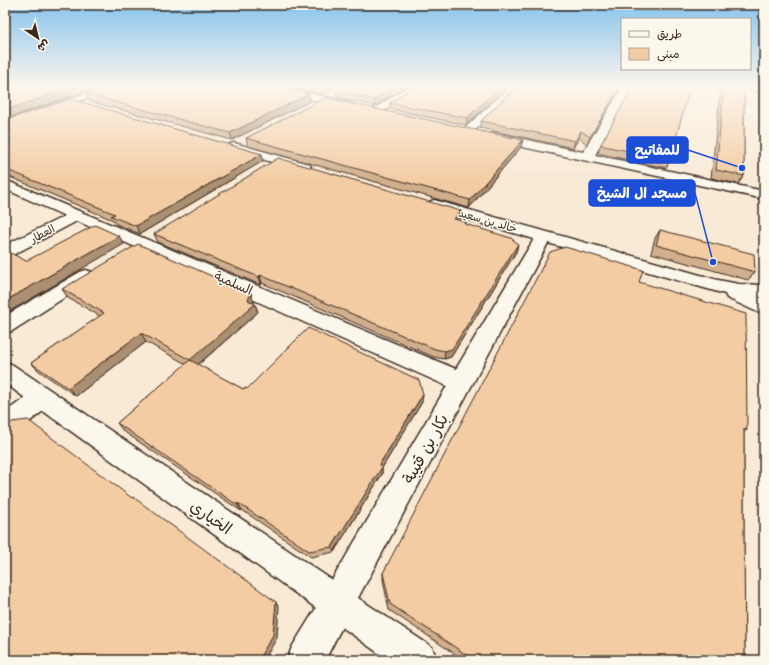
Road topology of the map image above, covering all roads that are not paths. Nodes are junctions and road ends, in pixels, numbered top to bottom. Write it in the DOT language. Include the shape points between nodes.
graph roads {
  1 [pos="26,117"];
  2 [pos="483,117"];
  3 [pos="610,117"];
  4 [pos="5,124"];
  5 [pos="453,128"];
  6 [pos="468,131"];
  7 [pos="246,140"];
  8 [pos="217,142"];
  9 [pos="232,147"];
  10 [pos="587,157"];
  11 [pos="277,160"];
  12 [pos="315,171"];
  13 [pos="257,172"];
  14 [pos="5,184"];
  15 [pos="764,195"];
  16 [pos="422,201"];
  17 [pos="78,215"];
  18 [pos="543,236"];
  19 [pos="148,238"];
  20 [pos="5,252"];
  21 [pos="122,254"];
  22 [pos="102,266"];
  23 [pos="717,286"];
  24 [pos="764,291"];
  25 [pos="764,308"];
  26 [pos="5,326"];
  27 [pos="5,370"];
  28 [pos="462,382"];
  29 [pos="43,398"];
  30 [pos="5,426"];
  31 [pos="337,603"];
  32 [pos="305,660"];
  33 [pos="419,660"];
  1 -- 4 [label="street"];
  2 -- 6 [label="street"];
  3 -- 10 [label="street"];
  5 -- 6 [label="street"];
  6 -- 10 [label="street"];
  7 -- 9 [label="street"];
  8 -- 9 [label="street"];
  9 -- 11 [label="street"];
  10 -- 15 [label="street"];
  11 -- 12 [label="street"];
  11 -- 13 [label="street"];
  14 -- 17 [label="street, السلمية"];
  16 -- 18 [label="street, خالد بن سعيد"];
  17 -- 19 [label="street, السلمية"];
  17 -- 20 [label="street, العطار"];
  18 -- 23 [label="street, خالد بن سعيد"];
  18 -- 28 [label="street, بكار بن قتيبة"];
  19 -- 21 [label="street"];
  19 -- 28 [label="street, السلمية"];
  22 -- 26 [label="street"];
  23 -- 24 [label="street, خالد بن سعيد"];
  23 -- 25 [label="street, خالد بن سعيد"];
  27 -- 29 [label="street, الخياري"];
  28 -- 31 [label="street, بكار بن قتيبة"];
  29 -- 30 [label="street"];
  29 -- 31 [label="street, الخياري"];
  31 -- 32 [label="street, بكار بن قتيبة"];
  31 -- 33 [label="street, الخياري"];
}
